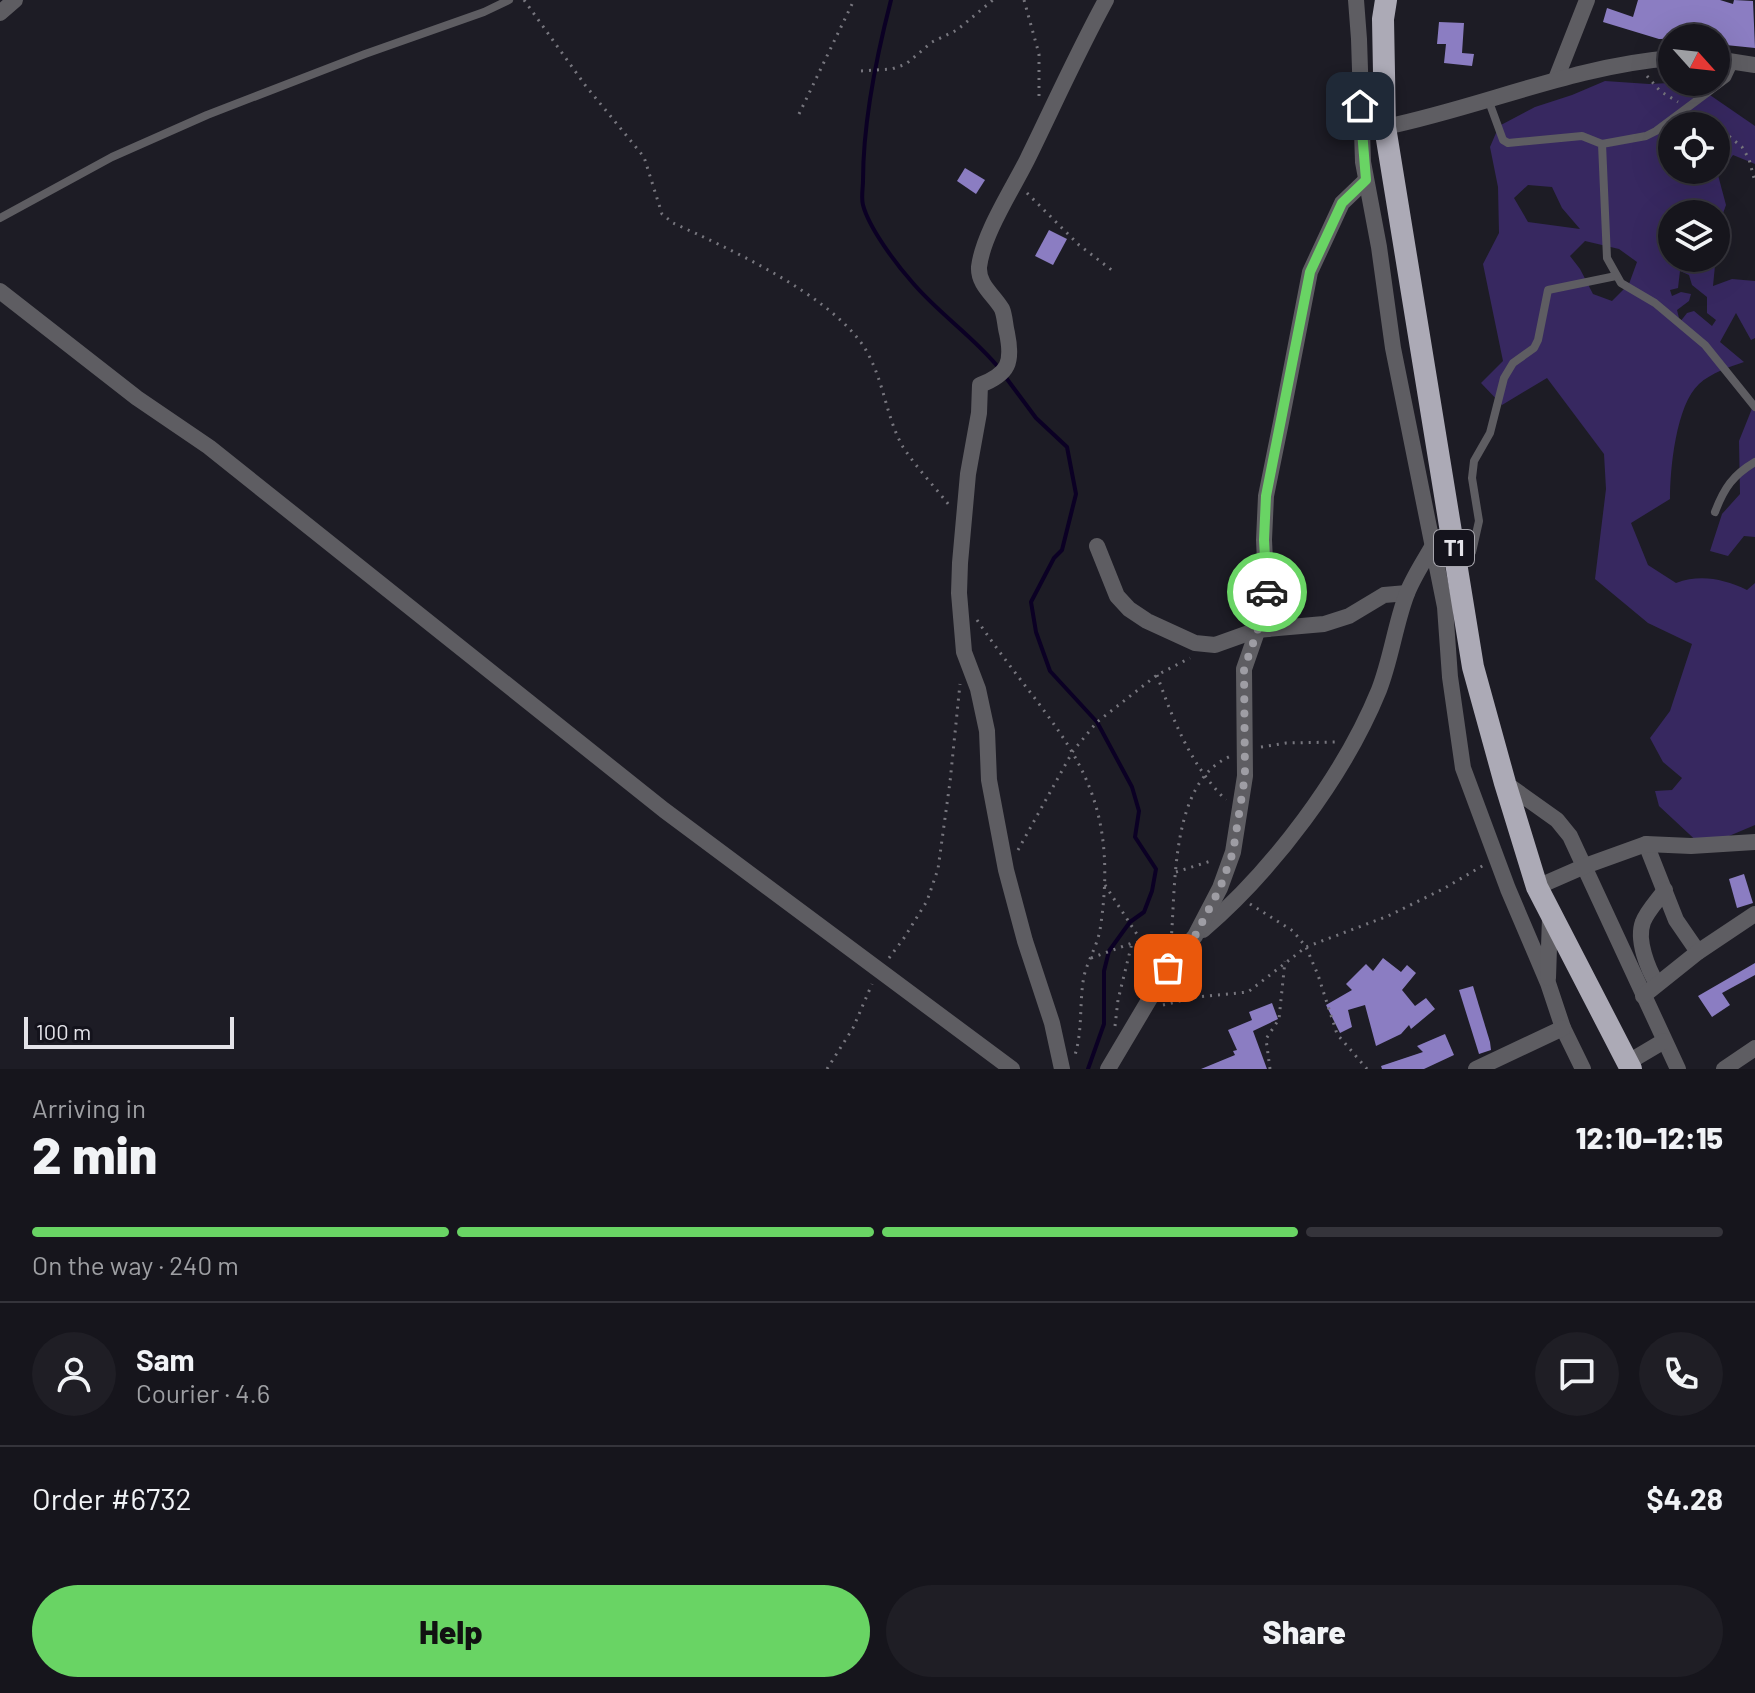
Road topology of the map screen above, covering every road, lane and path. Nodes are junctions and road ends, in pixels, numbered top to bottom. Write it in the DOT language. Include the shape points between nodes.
graph roads {
  1 [pos="509,0"];
  2 [pos="524,0"];
  3 [pos="854,0"];
  4 [pos="993,0"];
  5 [pos="1024,0"];
  6 [pos="1106,0"];
  7 [pos="1356,0"];
  8 [pos="1386,0"];
  9 [pos="1587,0"];
  10 [pos="1658,59"];
  11 [pos="1730,60"];
  12 [pos="1629,61"];
  13 [pos="1735,61"];
  14 [pos="1755,65"];
  15 [pos="861,71"];
  16 [pos="1556,79"];
  17 [pos="1487,98"];
  18 [pos="1690,105"];
  19 [pos="799,114"];
  20 [pos="1044,126"];
  21 [pos="1385,127"];
  22 [pos="1602,144"];
  23 [pos="1366,180"];
  24 [pos="1016,182"];
  25 [pos="1755,182"];
  26 [pos="0,218"];
  27 [pos="1113,271"];
  28 [pos="1616,276"];
  29 [pos="0,291"];
  30 [pos="1755,407"];
  31 [pos="1755,462"];
  32 [pos="1715,512"];
  33 [pos="964,523"];
  34 [pos="1097,546"];
  35 [pos="1432,547"];
  36 [pos="1458,568"];
  37 [pos="1407,593"];
  38 [pos="976,618"];
  39 [pos="1257,630"];
  40 [pos="1215,645"];
  41 [pos="964,652"];
  42 [pos="1157,675"];
  43 [pos="1353,743"];
  44 [pos="1246,750"];
  45 [pos="1073,751"];
  46 [pos="1204,774"];
  47 [pos="1505,783"];
  48 [pos="1240,813"];
  49 [pos="1755,842"];
  50 [pos="1646,844"];
  51 [pos="1233,852"];
  52 [pos="1498,856"];
  53 [pos="1585,866"];
  54 [pos="1006,870"];
  55 [pos="1176,872"];
  56 [pos="1105,884"];
  57 [pos="1537,887"];
  58 [pos="1665,890"];
  59 [pos="1241,897"];
  60 [pos="1755,914"];
  61 [pos="1550,916"];
  62 [pos="1195,936"];
  63 [pos="1172,938"];
  64 [pos="1142,942"];
  65 [pos="1132,943"];
  66 [pos="1306,947"];
  67 [pos="1698,952"];
  68 [pos="1091,958"];
  69 [pos="1285,961"];
  70 [pos="1168,968"];
  71 [pos="879,969"];
  72 [pos="1548,983"];
  73 [pos="1657,984"];
  74 [pos="1643,996"];
  75 [pos="1141,1012"];
  76 [pos="1563,1028"];
  77 [pos="1115,1030"];
  78 [pos="1664,1041"];
  79 [pos="1755,1048"];
  80 [pos="1075,1054"];
  81 [pos="1629,1066"];
  82 [pos="827,1069"];
  83 [pos="1012,1069"];
  84 [pos="1062,1069"];
  85 [pos="1108,1069"];
  86 [pos="1270,1069"];
  87 [pos="1367,1069"];
  88 [pos="1476,1069"];
  89 [pos="1583,1069"];
  90 [pos="1678,1069"];
  91 [pos="1724,1069"];
  1 -- 26 [label="lane" via="207,115 112,157"];
  2 -- 33 [label="path" via="644,157 662,214 786,280 835,312 863,345 903,446"];
  3 -- 19 [label="path"];
  4 -- 15 [label="path" via="906,64"];
  5 -- 20 [label="path" via="1039,54"];
  6 -- 20 [label="street"];
  7 -- 23 [label="street"];
  8 -- 21 [label="highway, T1"];
  9 -- 16 [label="street"];
  10 -- 12 [label="street"];
  11 -- 13 [label="street"];
  12 -- 16 [label="street"];
  12 -- 18 [label="path" via="1660,91"];
  13 -- 14 [label="street"];
  13 -- 18 [label="lane" via="1727,78"];
  16 -- 17 [label="street"];
  17 -- 21 [label="street"];
  17 -- 22 [label="lane" via="1508,143 1582,136"];
  18 -- 22 [label="lane" via="1651,134"];
  18 -- 25 [label="path" via="1742,147"];
  20 -- 24 [label="street"];
  21 -- 36 [label="highway, T1"];
  22 -- 28 [label="lane" via="1607,258"];
  23 -- 35 [label="street"];
  23 -- 39 [label="street" via="1342,203 1310,272 1266,496 1267,603"];
  24 -- 27 [label="path"];
  24 -- 33 [label="street" via="992,225 979,269 1002,310 1012,350 1002,373 980,385"];
  28 -- 30 [label="lane" via="1705,345"];
  28 -- 36 [label="lane" via="1548,290 1538,340 1508,371 1490,433 1474,461 1479,521 1472,552"];
  29 -- 71 [label="street" via="209,447 664,810"];
  31 -- 32 [label="lane" via="1731,480"];
  33 -- 41 [label="street" via="959,593"];
  34 -- 40 [label="street" via="1117,596 1129,609 1195,643"];
  35 -- 37 [label="street"];
  35 -- 52 [label="street" via="1445,607 1463,768"];
  36 -- 47 [label="highway, T1" via="1473,667"];
  37 -- 39 [label="street" via="1384,595 1324,624"];
  37 -- 43 [label="street" via="1388,665"];
  38 -- 45 [label="path"];
  39 -- 40 [label="street"];
  39 -- 44 [label="street" via="1244,669"];
  40 -- 42 [label="path"];
  41 -- 54 [label="street" via="987,731 993,807"];
  41 -- 71 [label="path" via="938,869 927,901"];
  42 -- 45 [label="path" via="1097,722"];
  42 -- 46 [label="path" via="1172,716"];
  43 -- 44 [label="path" via="1286,743"];
  43 -- 59 [label="street" via="1334,780"];
  44 -- 46 [label="path"];
  44 -- 48 [label="street"];
  45 -- 54 [label="path"];
  45 -- 56 [label="path" via="1100,818"];
  46 -- 48 [label="path"];
  46 -- 55 [label="path" via="1182,831"];
  47 -- 53 [label="street" via="1557,820"];
  47 -- 57 [label="highway, T1"];
  48 -- 51 [label="street"];
  49 -- 50 [label="street"];
  50 -- 53 [label="street"];
  50 -- 58 [label="street"];
  51 -- 55 [label="path"];
  51 -- 62 [label="street"];
  52 -- 66 [label="path" via="1388,916"];
  52 -- 72 [label="street"];
  53 -- 57 [label="street"];
  53 -- 74 [label="street"];
  54 -- 84 [label="street"];
  55 -- 63 [label="path"];
  56 -- 64 [label="path"];
  56 -- 68 [label="path"];
  57 -- 61 [label="highway, T1"];
  58 -- 67 [label="street" via="1676,920"];
  58 -- 73 [label="street" via="1641,931"];
  59 -- 62 [label="street"];
  59 -- 66 [label="path" via="1293,931"];
  60 -- 67 [label="street"];
  61 -- 72 [label="street"];
  61 -- 81 [label="highway, T1"];
  62 -- 70 [label="street"];
  63 -- 64 [label="path"];
  63 -- 70 [label="path"];
  64 -- 65 [label="path"];
  65 -- 68 [label="path"];
  65 -- 77 [label="path"];
  66 -- 69 [label="path"];
  66 -- 87 [label="path" via="1337,1034"];
  67 -- 73 [label="street"];
  68 -- 80 [label="path"];
  69 -- 75 [label="path" via="1248,992 1185,999"];
  69 -- 86 [label="path" via="1279,1019 1266,1039"];
  70 -- 75 [label="street"];
  71 -- 82 [label="path" via="853,1028"];
  71 -- 83 [label="street"];
  72 -- 76 [label="street"];
  73 -- 74 [label="street"];
  74 -- 78 [label="street"];
  75 -- 85 [label="street"];
  76 -- 88 [label="street"];
  76 -- 89 [label="street"];
  78 -- 81 [label="street"];
  78 -- 90 [label="street"];
  79 -- 91 [label="street"];
}
